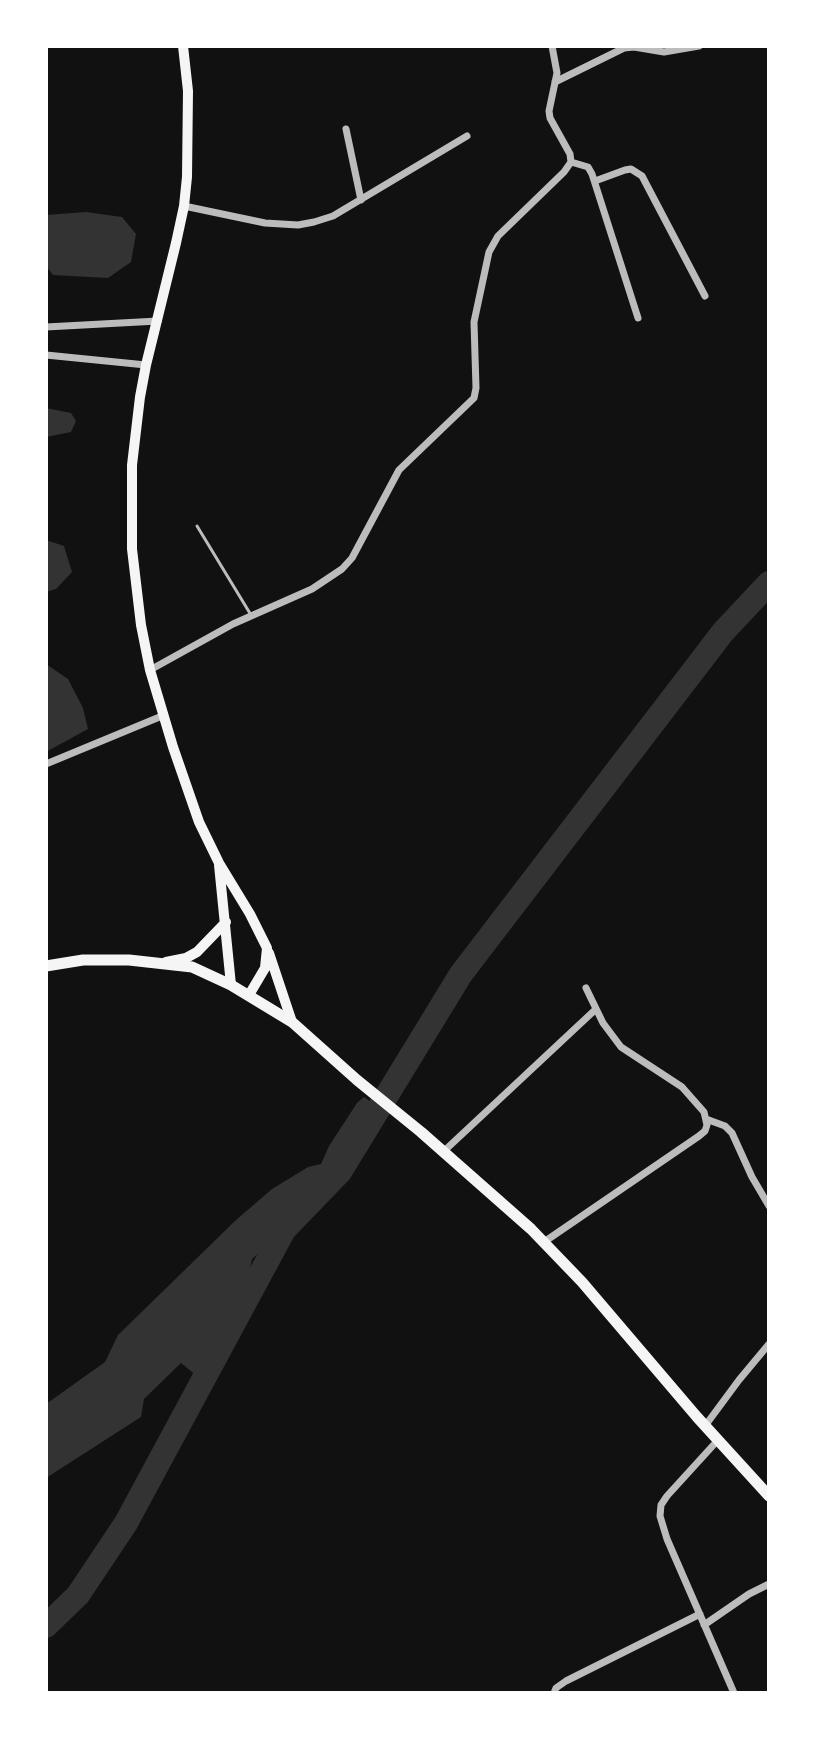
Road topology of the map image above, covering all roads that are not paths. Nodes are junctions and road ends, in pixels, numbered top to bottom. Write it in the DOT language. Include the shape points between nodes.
graph roads {
  1 [pos="183,46"];
  2 [pos="552,46"];
  3 [pos="699,46"];
  4 [pos="555,82"];
  5 [pos="346,129"];
  6 [pos="467,136"];
  7 [pos="571,162"];
  8 [pos="595,181"];
  9 [pos="361,200"];
  10 [pos="184,206"];
  11 [pos="705,296"];
  12 [pos="638,318"];
  13 [pos="158,321"];
  14 [pos="46,327"];
  15 [pos="46,355"];
  16 [pos="146,365"];
  17 [pos="197,526"];
  18 [pos="251,615"];
  19 [pos="150,670"];
  20 [pos="162,716"];
  21 [pos="46,764"];
  22 [pos="219,863"];
  23 [pos="226,922"];
  24 [pos="267,948"];
  25 [pos="164,963"];
  26 [pos="46,966"];
  27 [pos="231,985"];
  28 [pos="586,988"];
  29 [pos="249,995"];
  30 [pos="596,1009"];
  31 [pos="292,1022"];
  32 [pos="706,1119"];
  33 [pos="443,1152"];
  34 [pos="769,1206"];
  35 [pos="544,1242"];
  36 [pos="769,1344"];
  37 [pos="705,1426"];
  38 [pos="718,1440"];
  39 [pos="769,1496"];
  40 [pos="769,1584"];
  41 [pos="700,1614"];
  42 [pos="704,1625"];
  43 [pos="554,1693"];
  44 [pos="734,1693"];
  1 -- 10 [label="main road" via="189,119"];
  2 -- 4 [label="street"];
  3 -- 4 [label="street" via="664,52 624,48"];
  4 -- 7 [label="street" via="550,118"];
  5 -- 9 [label="street"];
  6 -- 9 [label="street"];
  7 -- 8 [label="street" via="588,167"];
  7 -- 18 [label="street" via="498,236 489,252 474,322 474,398 399,470 342,569 312,589"];
  8 -- 11 [label="street" via="631,169 642,176"];
  8 -- 12 [label="street"];
  9 -- 10 [label="street" via="333,216 298,225"];
  10 -- 13 [label="main road"];
  13 -- 14 [label="street"];
  13 -- 16 [label="main road"];
  15 -- 16 [label="street"];
  16 -- 19 [label="main road" via="131,507 136,590"];
  17 -- 18 [label="lane"];
  18 -- 19 [label="street"];
  19 -- 20 [label="main road"];
  20 -- 21 [label="street"];
  20 -- 22 [label="main road"];
  22 -- 23 [label="main road"];
  22 -- 24 [label="main road"];
  23 -- 25 [label="main road" via="197,952"];
  23 -- 27 [label="main road"];
  24 -- 29 [label="main road" via="265,968"];
  24 -- 31 [label="main road"];
  25 -- 26 [label="highway" via="83,960"];
  25 -- 27 [label="highway" via="192,967"];
  27 -- 29 [label="highway"];
  28 -- 30 [label="street"];
  29 -- 31 [label="highway"];
  30 -- 32 [label="street" via="621,1047 682,1087"];
  30 -- 33 [label="street"];
  31 -- 33 [label="highway"];
  32 -- 34 [label="street" via="732,1133"];
  32 -- 35 [label="street" via="699,1136"];
  33 -- 35 [label="highway"];
  35 -- 37 [label="highway"];
  36 -- 37 [label="street"];
  37 -- 38 [label="highway"];
  38 -- 39 [label="highway"];
  38 -- 41 [label="street" via="661,1505 661,1525"];
  40 -- 42 [label="street"];
  41 -- 42 [label="street"];
  41 -- 43 [label="street" via="566,1681"];
  42 -- 44 [label="street"];
}
